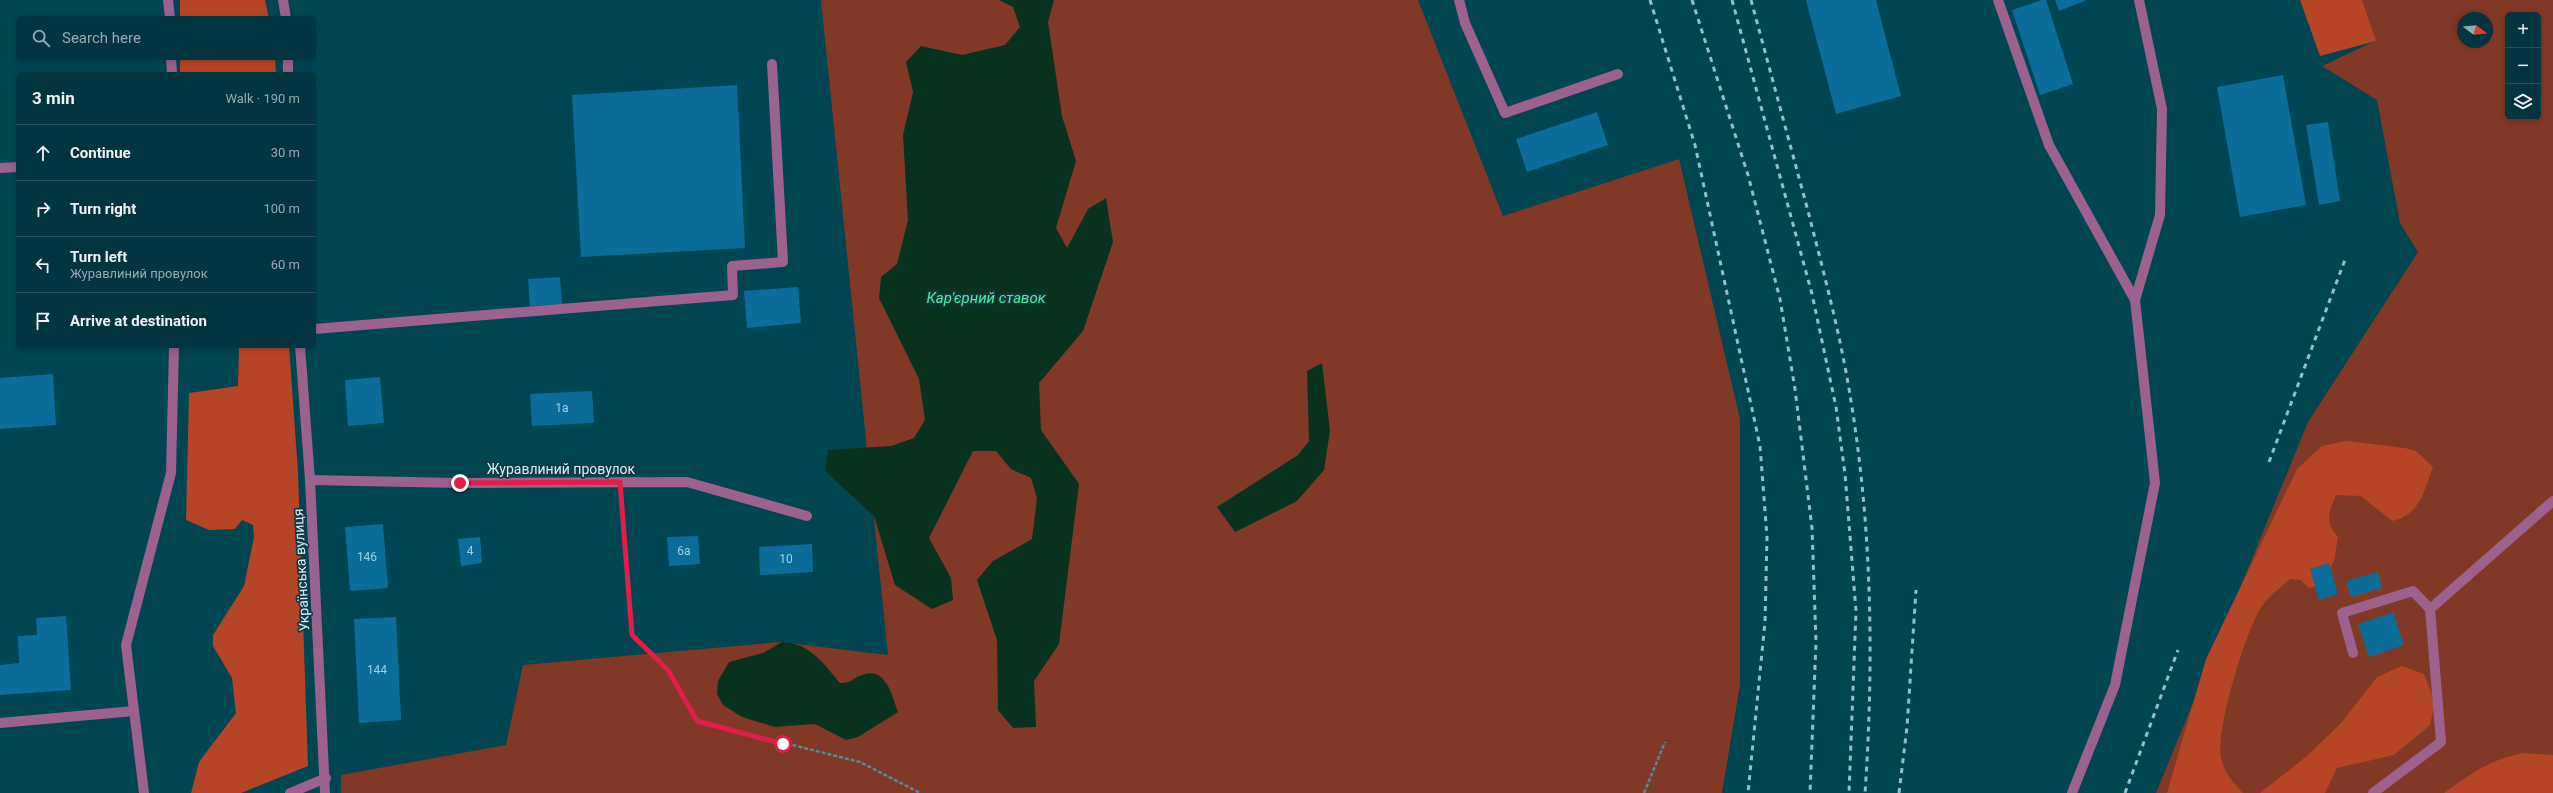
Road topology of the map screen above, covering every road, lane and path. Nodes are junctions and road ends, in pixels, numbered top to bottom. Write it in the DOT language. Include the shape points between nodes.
graph roads {
  1 [pos="168,0"];
  2 [pos="283,0"];
  3 [pos="1458,0"];
  4 [pos="1998,0"];
  5 [pos="2139,0"];
  6 [pos="170,16"];
  7 [pos="286,16"];
  8 [pos="171,60"];
  9 [pos="288,60"];
  10 [pos="772,64"];
  11 [pos="172,72"];
  12 [pos="288,72"];
  13 [pos="1618,74"];
  14 [pos="16,167"];
  15 [pos="0,168"];
  16 [pos="2135,300"];
  17 [pos="316,328"];
  18 [pos="174,348"];
  19 [pos="300,348"];
  20 [pos="310,480"];
  21 [pos="620,482"];
  22 [pos="2553,501"];
  23 [pos="807,516"];
  24 [pos="2430,608"];
  25 [pos="2353,653"];
  26 [pos="134,710"];
  27 [pos="0,723"];
  28 [pos="1666,742"];
  29 [pos="326,778"];
  30 [pos="144,793"];
  31 [pos="290,793"];
  32 [pos="325,793"];
  33 [pos="920,793"];
  34 [pos="1644,793"];
  35 [pos="2072,793"];
  36 [pos="2373,793"];
  1 -- 6 [label="street"];
  2 -- 7 [label="street"];
  3 -- 13 [label="street" via="1465,23 1505,113"];
  4 -- 16 [label="street" via="2049,145"];
  5 -- 16 [label="street" via="2162,109 2160,215"];
  8 -- 11 [label="street"];
  9 -- 12 [label="street"];
  10 -- 17 [label="street" via="783,262 732,266 732,295"];
  14 -- 15 [label="street"];
  16 -- 35 [label="street" via="2155,482 2115,685"];
  18 -- 26 [label="street" via="171,473 126,645"];
  19 -- 20 [label="street, Українська вулиця"];
  20 -- 21 [label="street, Журавлиний провулок" via="460,483"];
  20 -- 29 [label="street, Українська вулиця"];
  21 -- 23 [label="street, Журавлиний провулок" via="687,482"];
  21 -- 33 [label="path" via="632,635 668,670 697,721 860,762"];
  22 -- 24 [label="street"];
  24 -- 25 [label="street" via="2413,591 2342,613"];
  24 -- 36 [label="street" via="2441,742"];
  26 -- 27 [label="street"];
  26 -- 30 [label="street"];
  28 -- 34 [label="path"];
  29 -- 31 [label="street"];
  29 -- 32 [label="street, Українська вулиця"];
}
